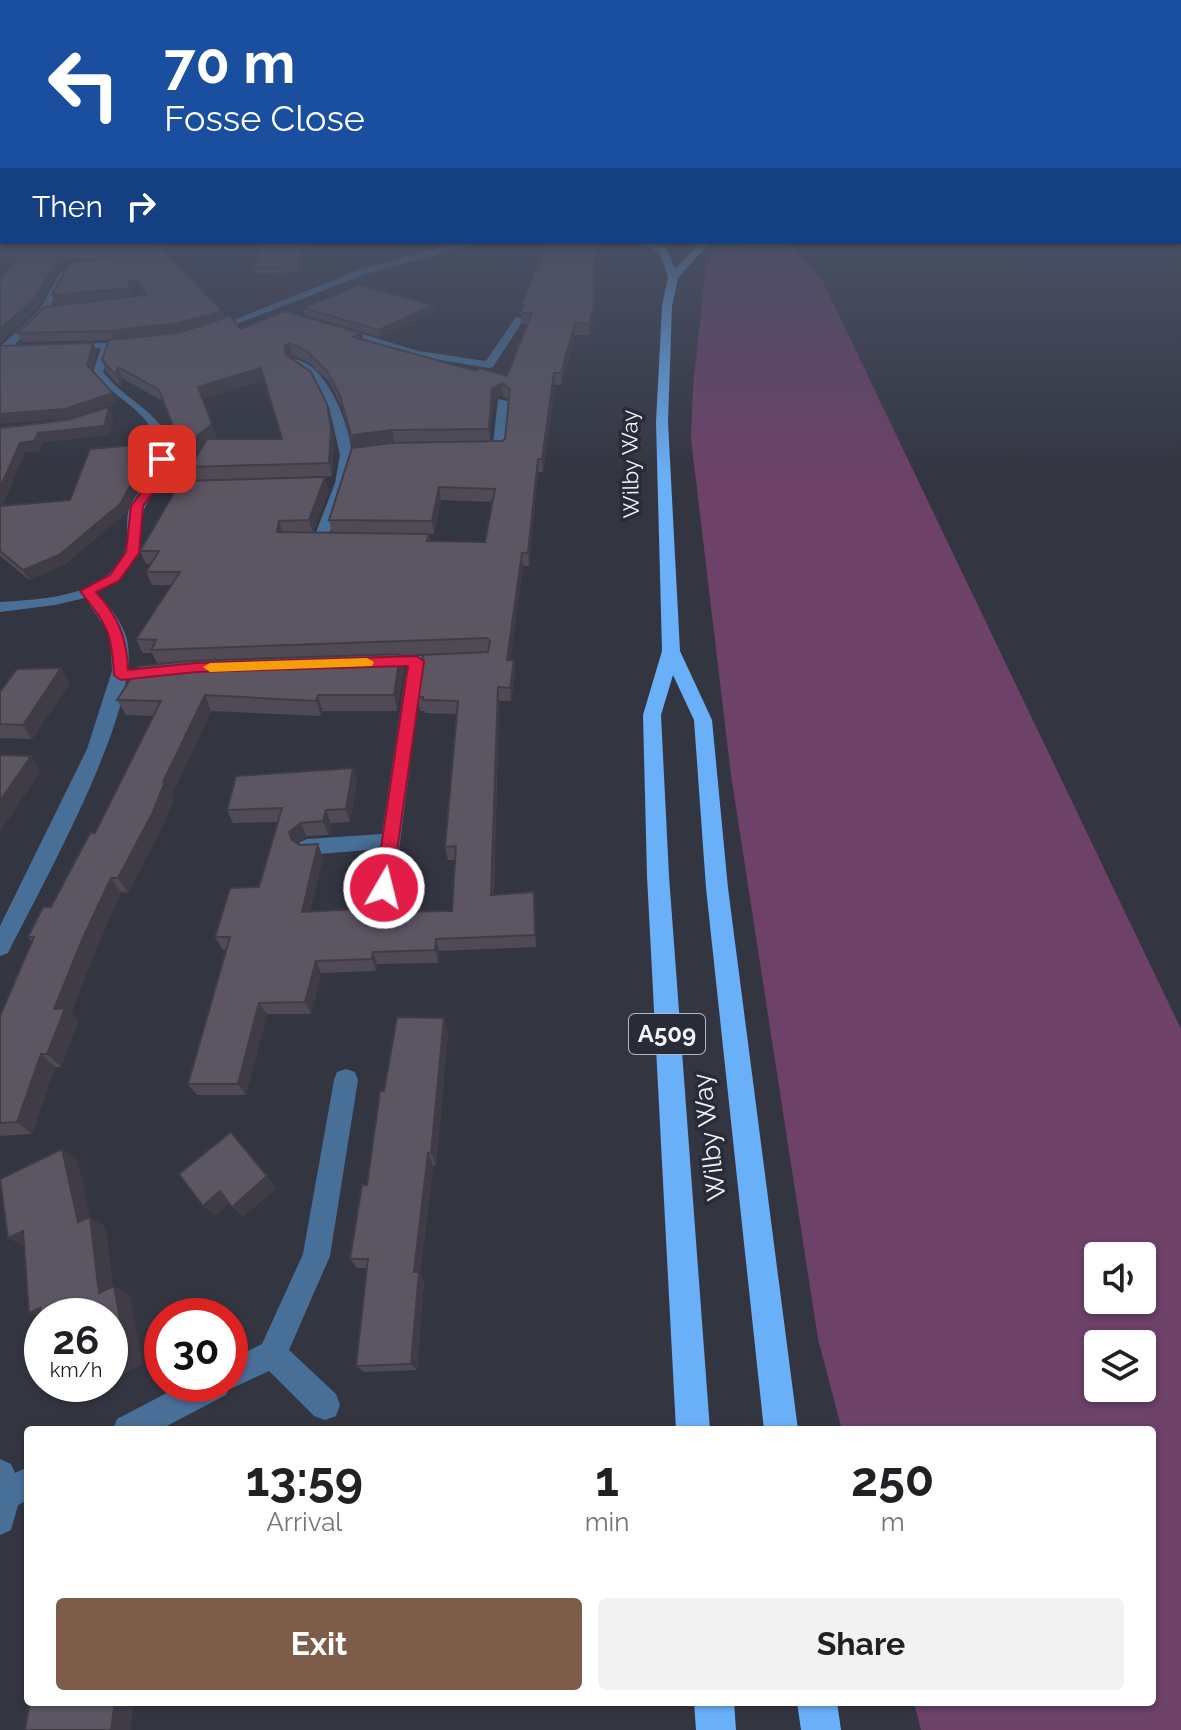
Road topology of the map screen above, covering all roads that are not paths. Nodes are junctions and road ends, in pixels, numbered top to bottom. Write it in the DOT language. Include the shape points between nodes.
graph roads {
  1 [pos="38,316"];
  2 [pos="254,316"];
  3 [pos="667,316"];
  4 [pos="519,319"];
  5 [pos="325,326"];
  6 [pos="195,335"];
  7 [pos="138,344"];
  8 [pos="107,346"];
  9 [pos="63,347"];
  10 [pos="19,348"];
  11 [pos="2,349"];
  12 [pos="294,361"];
  13 [pos="502,401"];
  14 [pos="469,448"];
  15 [pos="326,483"];
  16 [pos="341,483"];
  17 [pos="222,485"];
  18 [pos="150,488"];
  19 [pos="321,540"];
  20 [pos="87,591"];
  21 [pos="0,607"];
  22 [pos="671,651"];
  23 [pos="470,659"];
  24 [pos="416,661"];
  25 [pos="353,663"];
  26 [pos="391,841"];
  27 [pos="307,847"];
  28 [pos="384,888"];
  29 [pos="0,947"];
  30 [pos="346,1080"];
  31 [pos="272,1354"];
  32 [pos="248,1367"];
  33 [pos="181,1402"];
  34 [pos="325,1405"];
  35 [pos="136,1426"];
  36 [pos="693,1426"];
  37 [pos="781,1426"];
  38 [pos="714,1706"];
  39 [pos="818,1706"];
  40 [pos="716,1730"];
  41 [pos="821,1730"];
  1 -- 11 [label="street"];
  2 -- 6 [label="street"];
  3 -- 22 [label="highway, Wilby Way / A509" via="662,422"];
  4 -- 5 [label="street" via="489,365 417,354"];
  7 -- 8 [label="street"];
  8 -- 9 [label="street"];
  8 -- 18 [label="street" via="98,372 127,406 152,420 161,438 162,459"];
  10 -- 11 [label="street"];
  12 -- 16 [label="street" via="320,380 335,407 352,454"];
  13 -- 14 [label="street" via="499,448"];
  15 -- 16 [label="street"];
  16 -- 19 [label="street"];
  17 -- 18 [label="street"];
  18 -- 20 [label="street" via="137,506 133,553 115,578"];
  20 -- 21 [label="street" via="52,602"];
  20 -- 29 [label="street" via="106,612 128,675 96,753"];
  22 -- 36 [label="highway, Wilby Way / A509" via="652,715"];
  22 -- 37 [label="highway, Wilby Way / A509" via="703,720 717,888"];
  23 -- 24 [label="street"];
  24 -- 25 [label="street"];
  24 -- 26 [label="street"];
  26 -- 27 [label="street"];
  26 -- 28 [label="street"];
  30 -- 31 [label="street" via="316,1256"];
  31 -- 32 [label="street"];
  31 -- 34 [label="street"];
  33 -- 35 [label="street"];
  38 -- 40 [label="highway"];
  39 -- 41 [label="highway"];
}
